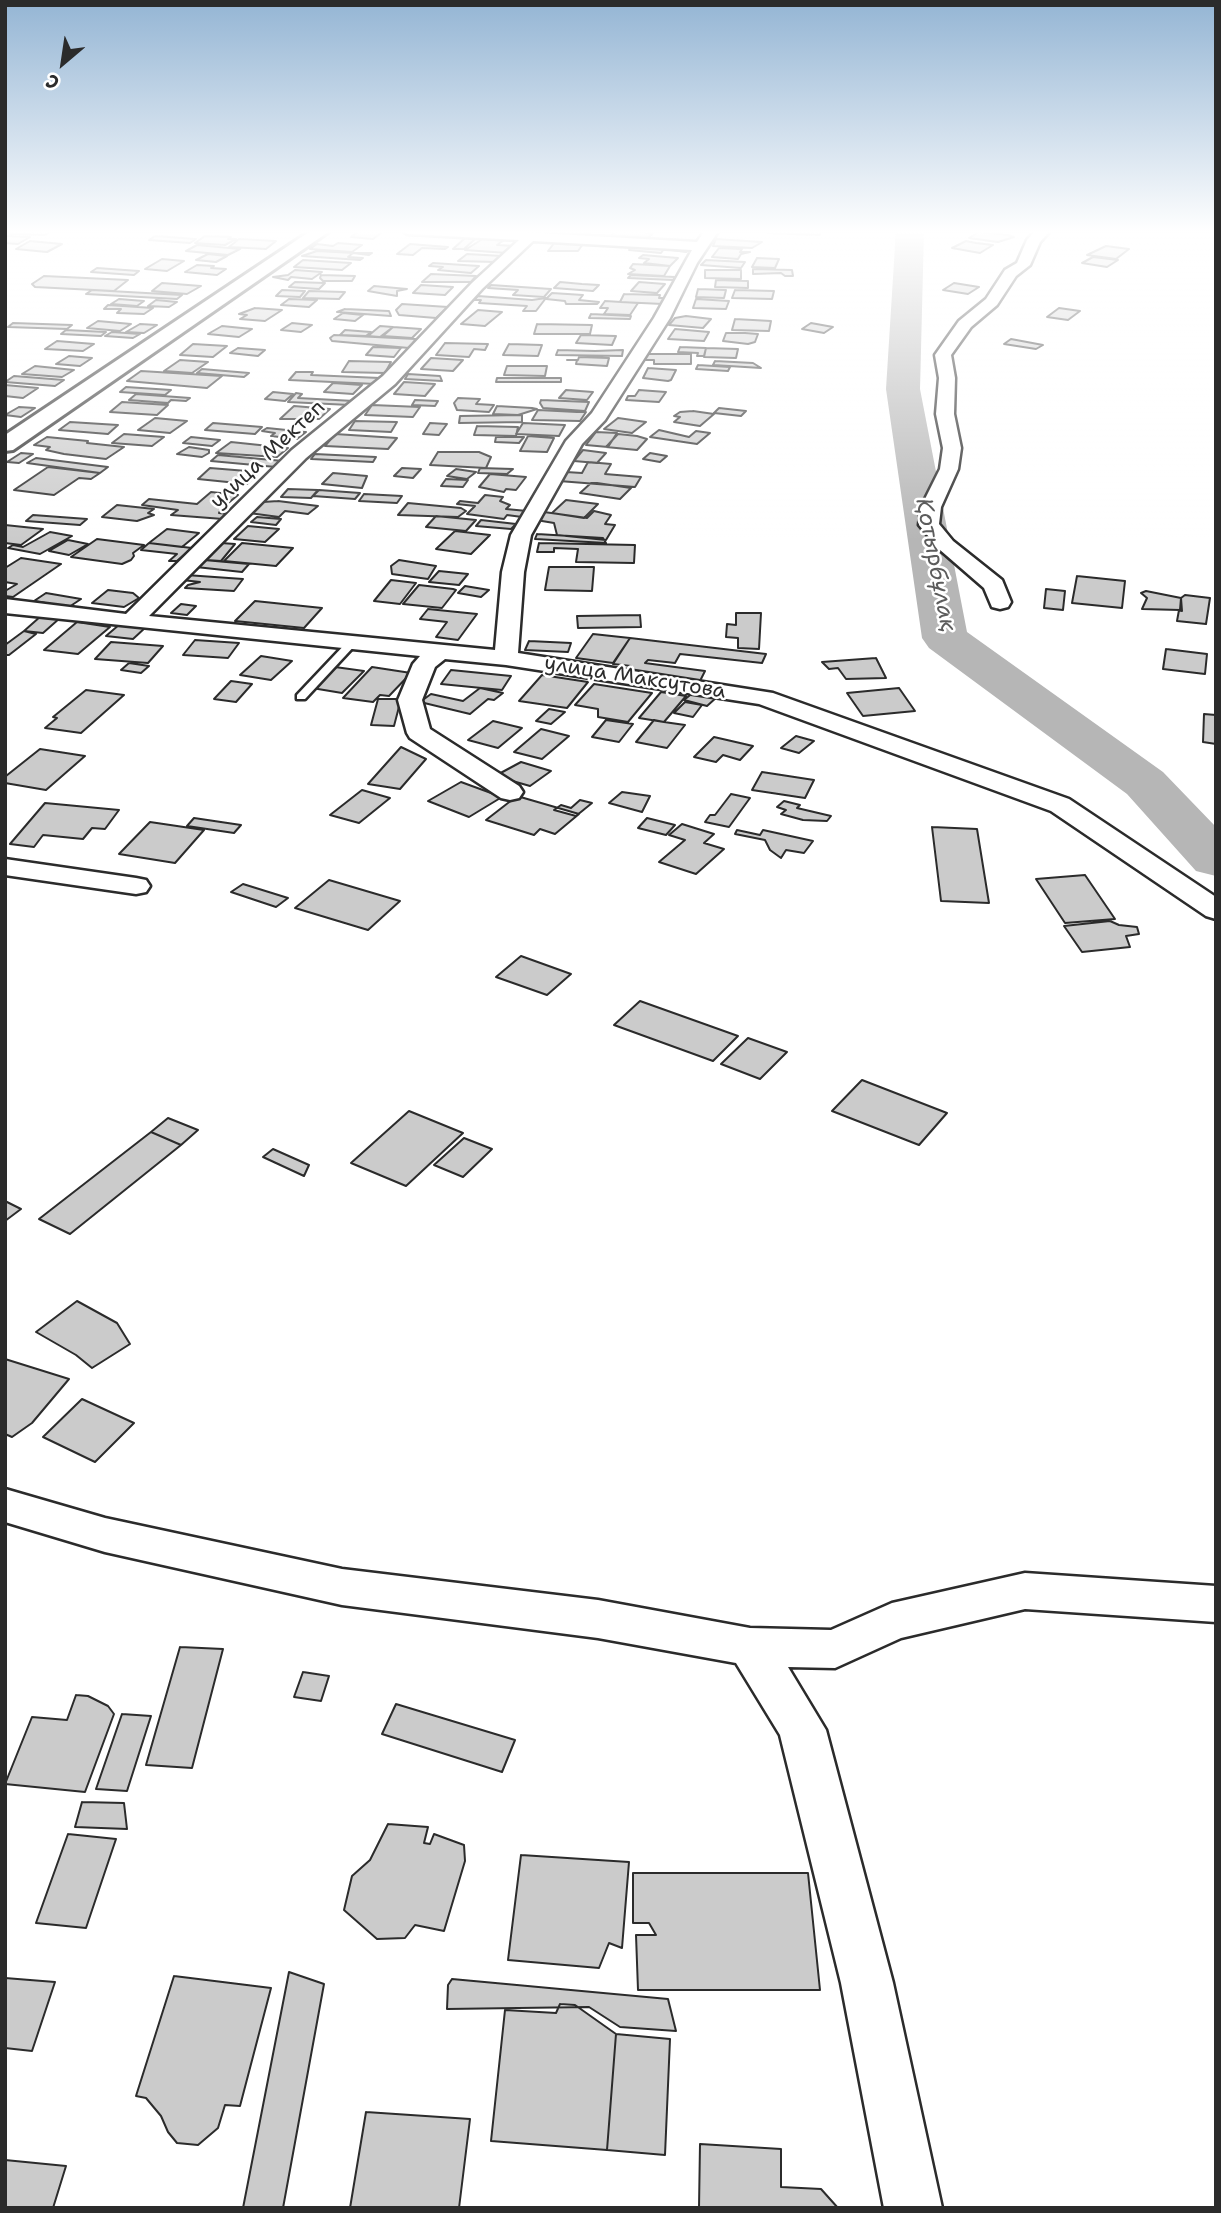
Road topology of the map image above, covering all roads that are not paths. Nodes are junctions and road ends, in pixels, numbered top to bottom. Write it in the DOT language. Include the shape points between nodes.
graph roads {
  1 [pos="170,333"];
  2 [pos="433,333"];
  3 [pos="652,333"];
  4 [pos="958,333"];
  5 [pos="5,445"];
  6 [pos="1000,602"];
  7 [pos="5,606"];
  8 [pos="131,621"];
  9 [pos="353,642"];
  10 [pos="438,653"];
  11 [pos="506,658"];
  12 [pos="301,697"];
  13 [pos="510,792"];
  14 [pos="5,867"];
  15 [pos="136,886"];
  16 [pos="1216,910"];
  17 [pos="5,1505"];
  18 [pos="1216,1604"];
  19 [pos="750,1647"];
  20 [pos="913,2208"];
  1 -- 5 [label="street"];
  2 -- 8 [label="street, улица Мектеп" via="389,380 299,454"];
  3 -- 11 [label="street" via="598,416 568,452 522,535 511,582"];
  4 -- 6 [label="street" via="943,355 945,414 952,448 929,525 994,585"];
  7 -- 8 [label="street, улица Максутова"];
  8 -- 9 [label="street, улица Максутова"];
  9 -- 10 [label="street, улица Максутова"];
  9 -- 12 [label="lane"];
  10 -- 11 [label="street, улица Максутова"];
  10 -- 13 [label="street" via="425,664 410,700 419,733"];
  11 -- 16 [label="street, улица Максутова" via="764,698 910,749 1060,805"];
  14 -- 15 [label="street"];
  17 -- 19 [label="street" via="105,1535 342,1587 598,1619"];
  18 -- 19 [label="street" via="1026,1591 892,1622 835,1649"];
  19 -- 20 [label="street" via="802,1730 867,1983"];
}
